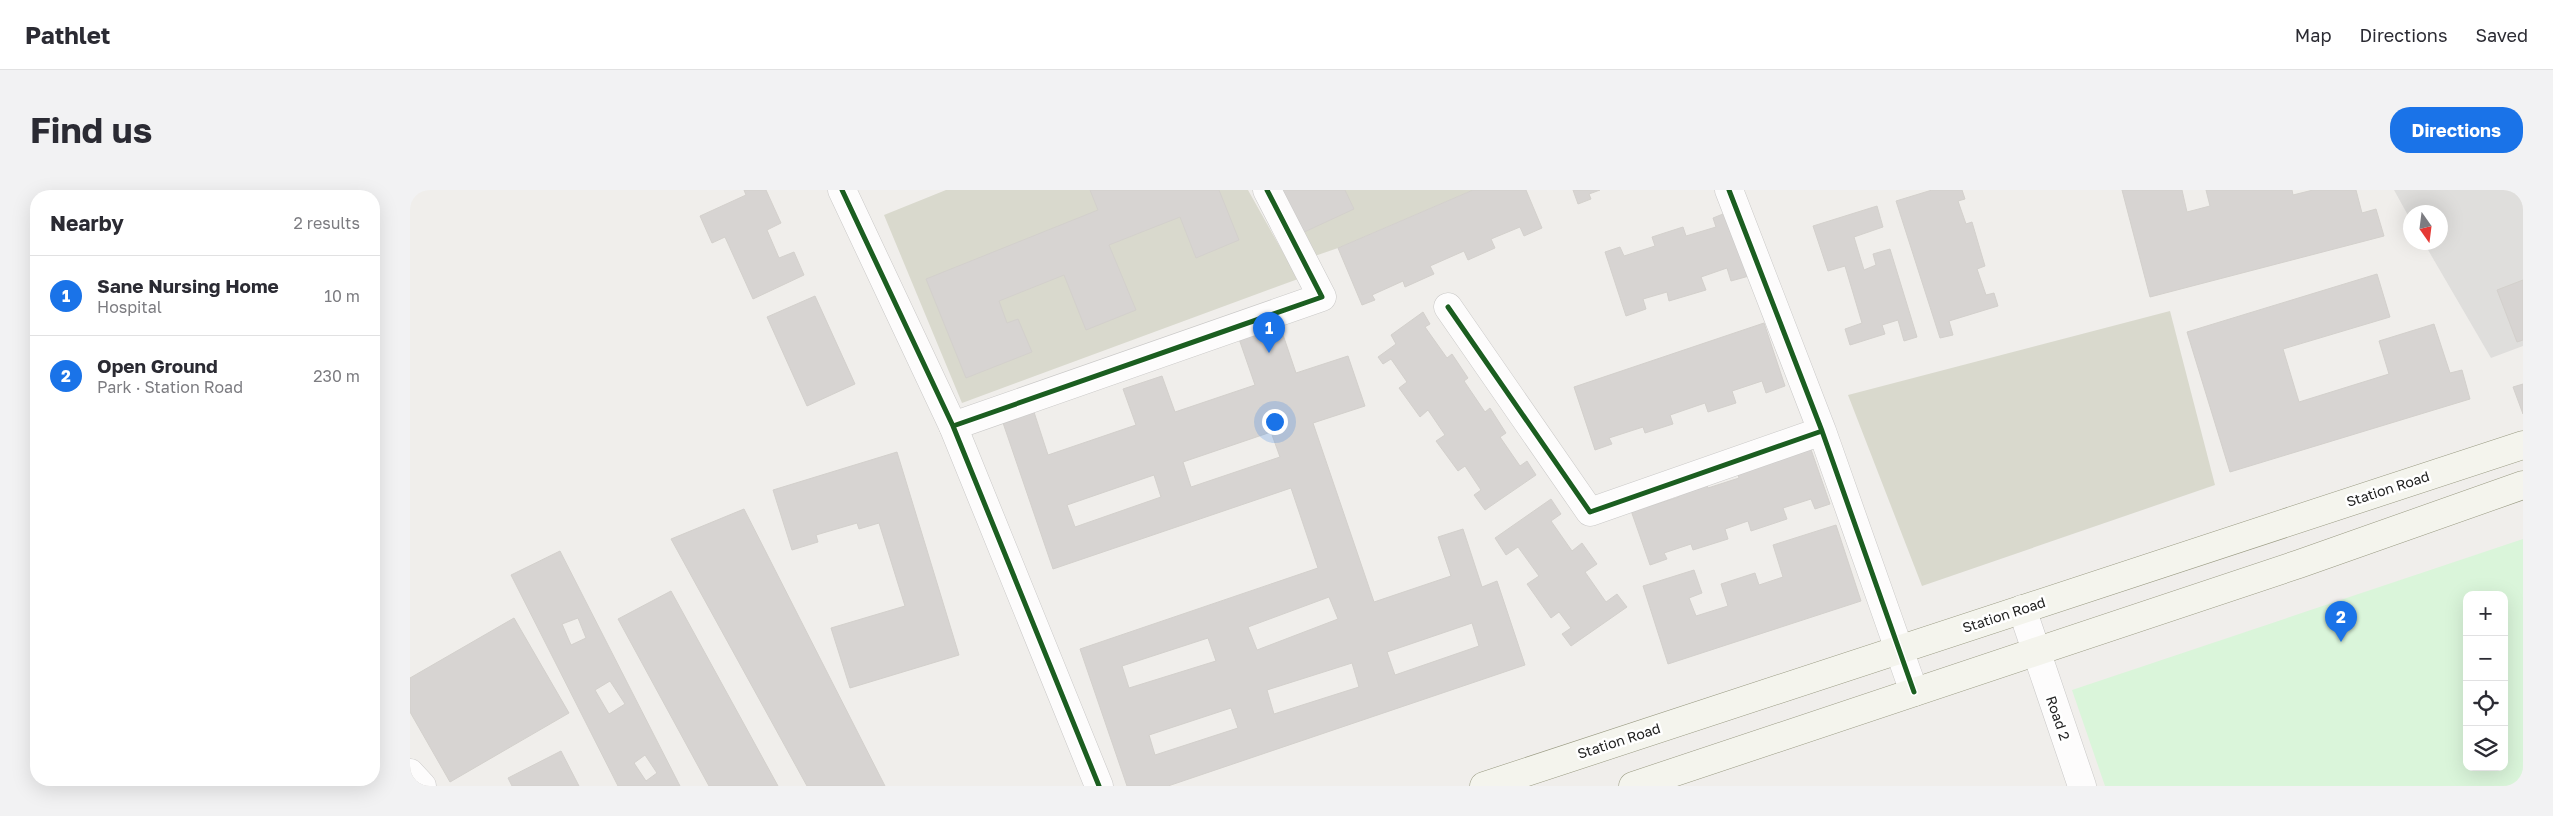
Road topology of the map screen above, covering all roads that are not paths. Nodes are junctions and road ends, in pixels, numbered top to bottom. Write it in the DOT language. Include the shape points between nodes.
graph roads {
  1 [pos="842,190"];
  2 [pos="1267,190"];
  3 [pos="1729,190"];
  4 [pos="1448,307"];
  5 [pos="953,426"];
  6 [pos="1822,431"];
  7 [pos="2516,447"];
  8 [pos="2523,485"];
  9 [pos="2263,530"];
  10 [pos="2277,572"];
  11 [pos="2022,609"];
  12 [pos="1900,650"];
  13 [pos="2035,651"];
  14 [pos="1914,692"];
  15 [pos="410,773"];
  16 [pos="422,786"];
  17 [pos="1099,786"];
  18 [pos="1484,786"];
  19 [pos="1633,786"];
  20 [pos="2082,786"];
  1 -- 5 [label="street"];
  2 -- 5 [label="street" via="1322,297"];
  3 -- 6 [label="street"];
  4 -- 6 [label="street" via="1590,512"];
  5 -- 17 [label="street"];
  6 -- 12 [label="street"];
  7 -- 8 [label="main road"];
  7 -- 9 [label="main road, Station Road"];
  8 -- 10 [label="main road"];
  9 -- 10 [label="main road"];
  9 -- 11 [label="main road, Station Road"];
  10 -- 13 [label="main road"];
  11 -- 12 [label="main road, Station Road"];
  11 -- 13 [label="street, Road 2"];
  12 -- 14 [label="street"];
  12 -- 18 [label="main road, Station Road"];
  13 -- 14 [label="main road"];
  13 -- 20 [label="street, Road 2"];
  14 -- 19 [label="main road"];
  15 -- 16 [label="street"];
}
